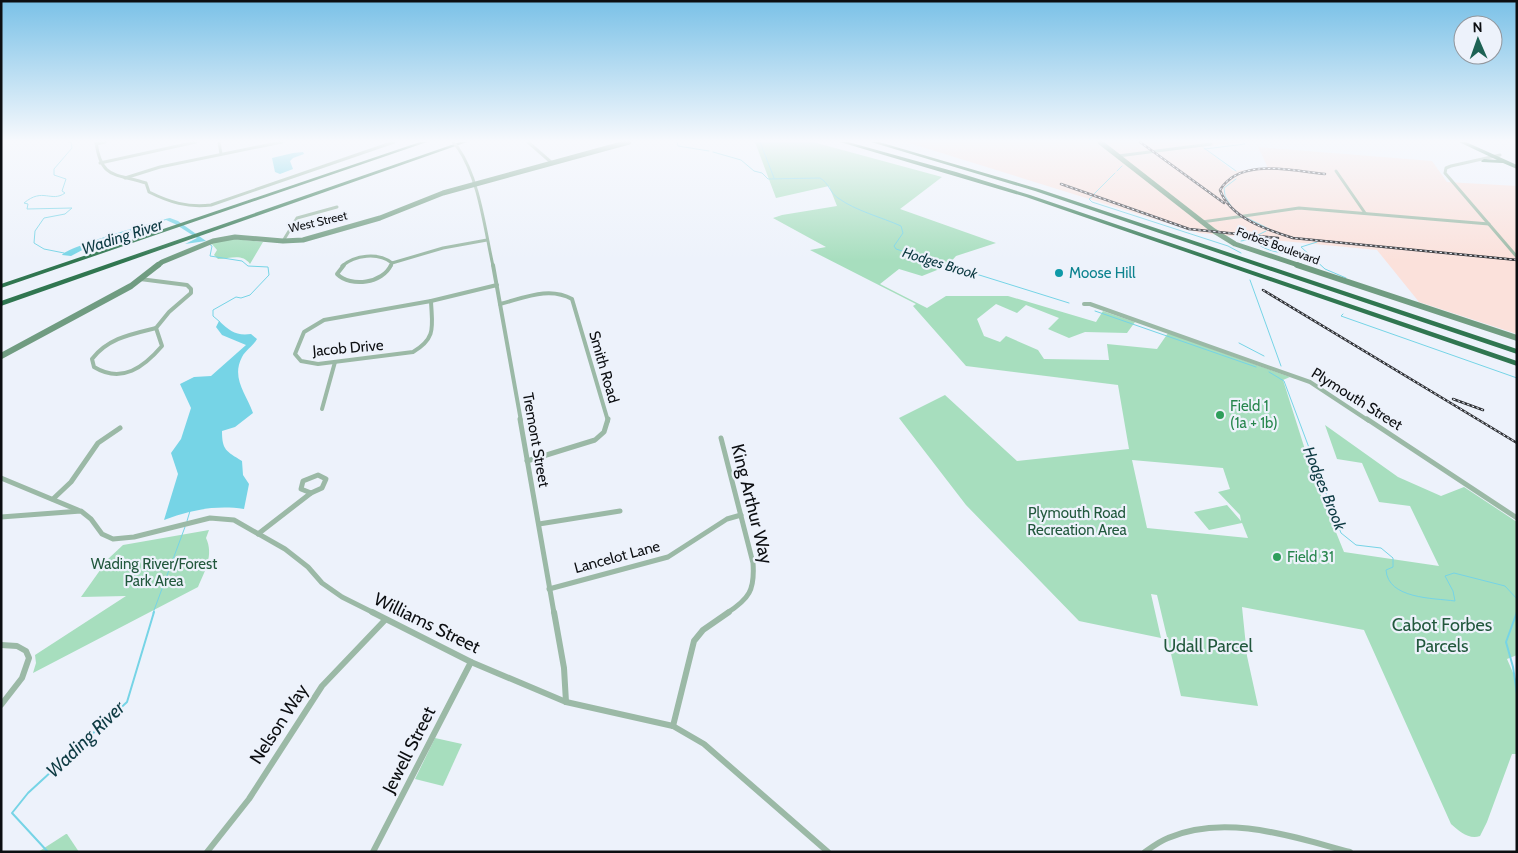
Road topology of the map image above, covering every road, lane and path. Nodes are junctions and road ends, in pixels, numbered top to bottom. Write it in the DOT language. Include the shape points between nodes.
graph roads {
  1 [pos="141,182"];
  2 [pos="278,182"];
  3 [pos="307,182"];
  4 [pos="349,182"];
  5 [pos="482,182"];
  6 [pos="983,182"];
  7 [pos="1011,182"];
  8 [pos="1154,182"];
  9 [pos="1343,182"];
  10 [pos="1452,182"];
  11 [pos="474,184"];
  12 [pos="337,207"];
  13 [pos="1365,213"];
  14 [pos="1205,221"];
  15 [pos="1489,224"];
  16 [pos="487,240"];
  17 [pos="283,241"];
  18 [pos="1517,256"];
  19 [pos="392,264"];
  20 [pos="140,280"];
  21 [pos="497,285"];
  22 [pos="1,286"];
  23 [pos="431,301"];
  24 [pos="1,304"];
  25 [pos="500,304"];
  26 [pos="1084,304"];
  27 [pos="156,328"];
  28 [pos="1517,338"];
  29 [pos="1517,352"];
  30 [pos="1,356"];
  31 [pos="335,362"];
  32 [pos="1517,364"];
  33 [pos="322,410"];
  34 [pos="120,428"];
  35 [pos="721,438"];
  36 [pos="527,462"];
  37 [pos="1,478"];
  38 [pos="311,493"];
  39 [pos="53,499"];
  40 [pos="78,510"];
  41 [pos="620,511"];
  42 [pos="741,515"];
  43 [pos="1,517"];
  44 [pos="1517,518"];
  45 [pos="539,524"];
  46 [pos="258,534"];
  47 [pos="549,589"];
  48 [pos="385,620"];
  49 [pos="1,645"];
  50 [pos="471,662"];
  51 [pos="566,702"];
  52 [pos="1,705"];
  53 [pos="673,726"];
  54 [pos="207,852"];
  55 [pos="373,852"];
  56 [pos="828,852"];
  57 [pos="1145,852"];
  58 [pos="1350,852"];
  1 -- 2 [label="street" via="146,183 149,192 185,206 205,206"];
  3 -- 22 [label="highway"];
  4 -- 24 [label="highway"];
  5 -- 11 [label="street, West Street"];
  6 -- 32 [label="highway"];
  7 -- 29 [label="highway"];
  8 -- 14 [label="street, Forbes Boulevard"];
  9 -- 13 [label="street"];
  10 -- 15 [label="street"];
  11 -- 16 [label="street, Tremont Street"];
  11 -- 17 [label="street, West Street" via="367,222 303,240"];
  12 -- 17 [label="street" via="297,218"];
  13 -- 14 [label="street" via="1299,208"];
  13 -- 15 [label="street"];
  14 -- 28 [label="street, Forbes Boulevard" via="1246,249"];
  15 -- 18 [label="street"];
  16 -- 19 [label="street" via="442,248"];
  16 -- 21 [label="street, Tremont Street"];
  17 -- 20 [label="street, West Street" via="239,237 212,241 162,262"];
  19 -- 19 [label="street" via="382,257 361,258 344,264 337,274 346,281 368,280 386,273"];
  20 -- 27 [label="street" via="187,285 191,289 187,298"];
  20 -- 30 [label="street, West Street"];
  21 -- 23 [label="street, Jacob Drive"];
  21 -- 25 [label="street, Tremont Street"];
  23 -- 31 [label="street, Jacob Drive" via="432,335 422,347 402,354"];
  23 -- 31 [label="street, Jacob Drive" via="328,319 306,330 296,348 298,358 310,364"];
  25 -- 36 [label="street, Tremont Street"];
  25 -- 36 [label="street, Smith Road" via="551,293 572,299 608,421 604,432 595,440"];
  26 -- 44 [label="street, Plymouth Street" via="1128,316 1310,382"];
  27 -- 27 [label="street" via="162,346 139,368 105,374 92,365 94,354 107,344"];
  31 -- 33 [label="street"];
  34 -- 39 [label="street" via="98,443 71,482"];
  35 -- 42 [label="street, King Arthur Way"];
  36 -- 45 [label="street, Tremont Street"];
  37 -- 39 [label="street, Williams Street"];
  38 -- 38 [label="street" via="324,485 324,477 314,475 303,481 301,489"];
  38 -- 46 [label="street"];
  39 -- 40 [label="street, Williams Street"];
  40 -- 43 [label="street"];
  40 -- 46 [label="street, Williams Street" via="88,516 104,537 116,540 225,517"];
  41 -- 45 [label="street"];
  42 -- 47 [label="street, Lancelot Lane" via="727,519 668,557"];
  42 -- 53 [label="street, King Arthur Way" via="756,579 754,588 746,599 696,638"];
  45 -- 47 [label="street, Tremont Street"];
  46 -- 48 [label="street, Williams Street" via="298,559 330,590"];
  47 -- 51 [label="street, Tremont Street" via="564,668"];
  48 -- 50 [label="street, Williams Street"];
  48 -- 54 [label="street, Nelson Way" via="322,686 249,799"];
  49 -- 52 [label="street" via="20,648 29,662 23,678"];
  50 -- 51 [label="street, Williams Street"];
  50 -- 55 [label="street, Jewell Street"];
  51 -- 53 [label="street, Williams Street"];
  53 -- 56 [label="street, Williams Street" via="704,744"];
  57 -- 58 [label="street" via="1157,843 1183,833 1214,827 1279,834"];
}
